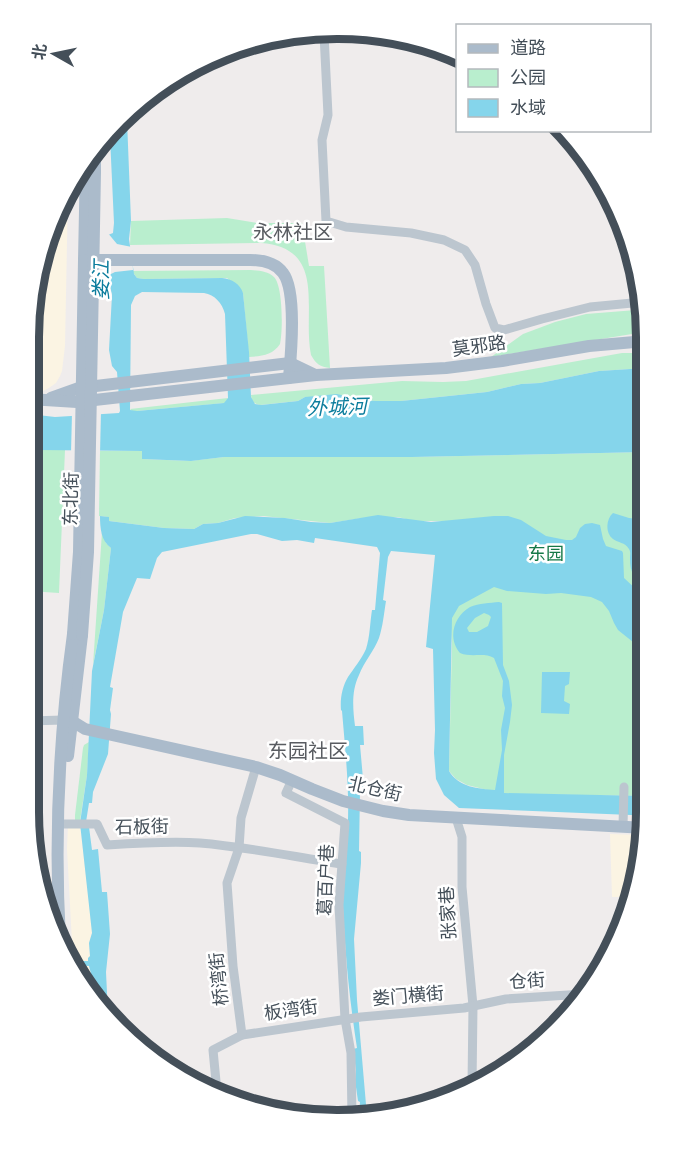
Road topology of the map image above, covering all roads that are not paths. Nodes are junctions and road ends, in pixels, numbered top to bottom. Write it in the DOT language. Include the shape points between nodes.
graph roads {
  1 [pos="324,40"];
  2 [pos="89,172"];
  3 [pos="88,260"];
  4 [pos="633,303"];
  5 [pos="636,343"];
  6 [pos="290,363"];
  7 [pos="316,375"];
  8 [pos="289,378"];
  9 [pos="39,400"];
  10 [pos="47,400"];
  11 [pos="67,720"];
  12 [pos="39,721"];
  13 [pos="256,767"];
  14 [pos="292,780"];
  15 [pos="624,789"];
  16 [pos="456,818"];
  17 [pos="623,821"];
  18 [pos="58,824"];
  19 [pos="635,825"];
  20 [pos="239,848"];
  21 [pos="342,864"];
  22 [pos="59,918"];
  23 [pos="573,995"];
  24 [pos="473,1006"];
  25 [pos="348,1018"];
  26 [pos="242,1035"];
  27 [pos="472,1078"];
  28 [pos="216,1084"];
  29 [pos="352,1109"];
  1 -- 4 [label="street" via="328,115 322,140 326,221 411,233 444,240 465,250 475,265 495,327 504,330 590,307"];
  2 -- 3 [label="main road, 东北街, bridge"];
  3 -- 6 [label="main road" via="250,260 279,268 291,294"];
  3 -- 11 [label="main road, 东北街, bridge" via="88,552"];
  5 -- 7 [label="main road, 莫邪路" via="446,368"];
  6 -- 7 [label="main road, 莫邪路"];
  6 -- 8 [label="main road"];
  6 -- 10 [label="main road, 莫邪路" via="79,388"];
  7 -- 8 [label="main road, 莫邪路"];
  8 -- 10 [label="main road, 莫邪路" via="77,402"];
  9 -- 10 [label="main road, 莫邪路"];
  11 -- 12 [label="street"];
  11 -- 13 [label="main road, 北仓街" via="85,729"];
  11 -- 18 [label="main road, 东北街"];
  13 -- 14 [label="main road, 北仓街"];
  13 -- 20 [label="street, 桥湾街" via="241,818"];
  14 -- 16 [label="main road, 北仓街" via="363,806 409,815"];
  14 -- 21 [label="street, 葛百户巷" via="286,793 345,823"];
  15 -- 17 [label="street"];
  16 -- 17 [label="main road, 北仓街"];
  16 -- 24 [label="street, 张家巷" via="462,844"];
  17 -- 19 [label="main road, 北仓街"];
  18 -- 20 [label="street, 石板街" via="97,824 107,845 158,842"];
  18 -- 22 [label="main road, 东北街"];
  20 -- 21 [label="street"];
  20 -- 26 [label="street, 桥湾街" via="226,883"];
  21 -- 25 [label="street, 葛百户巷" via="339,905"];
  23 -- 24 [label="street, 仓街" via="506,999"];
  24 -- 25 [label="street, 娄门横街"];
  24 -- 27 [label="street, 张家巷"];
  25 -- 26 [label="street, 板湾街"];
  25 -- 29 [label="street, 葛百户巷"];
  26 -- 28 [label="street" via="213,1050"];
}
